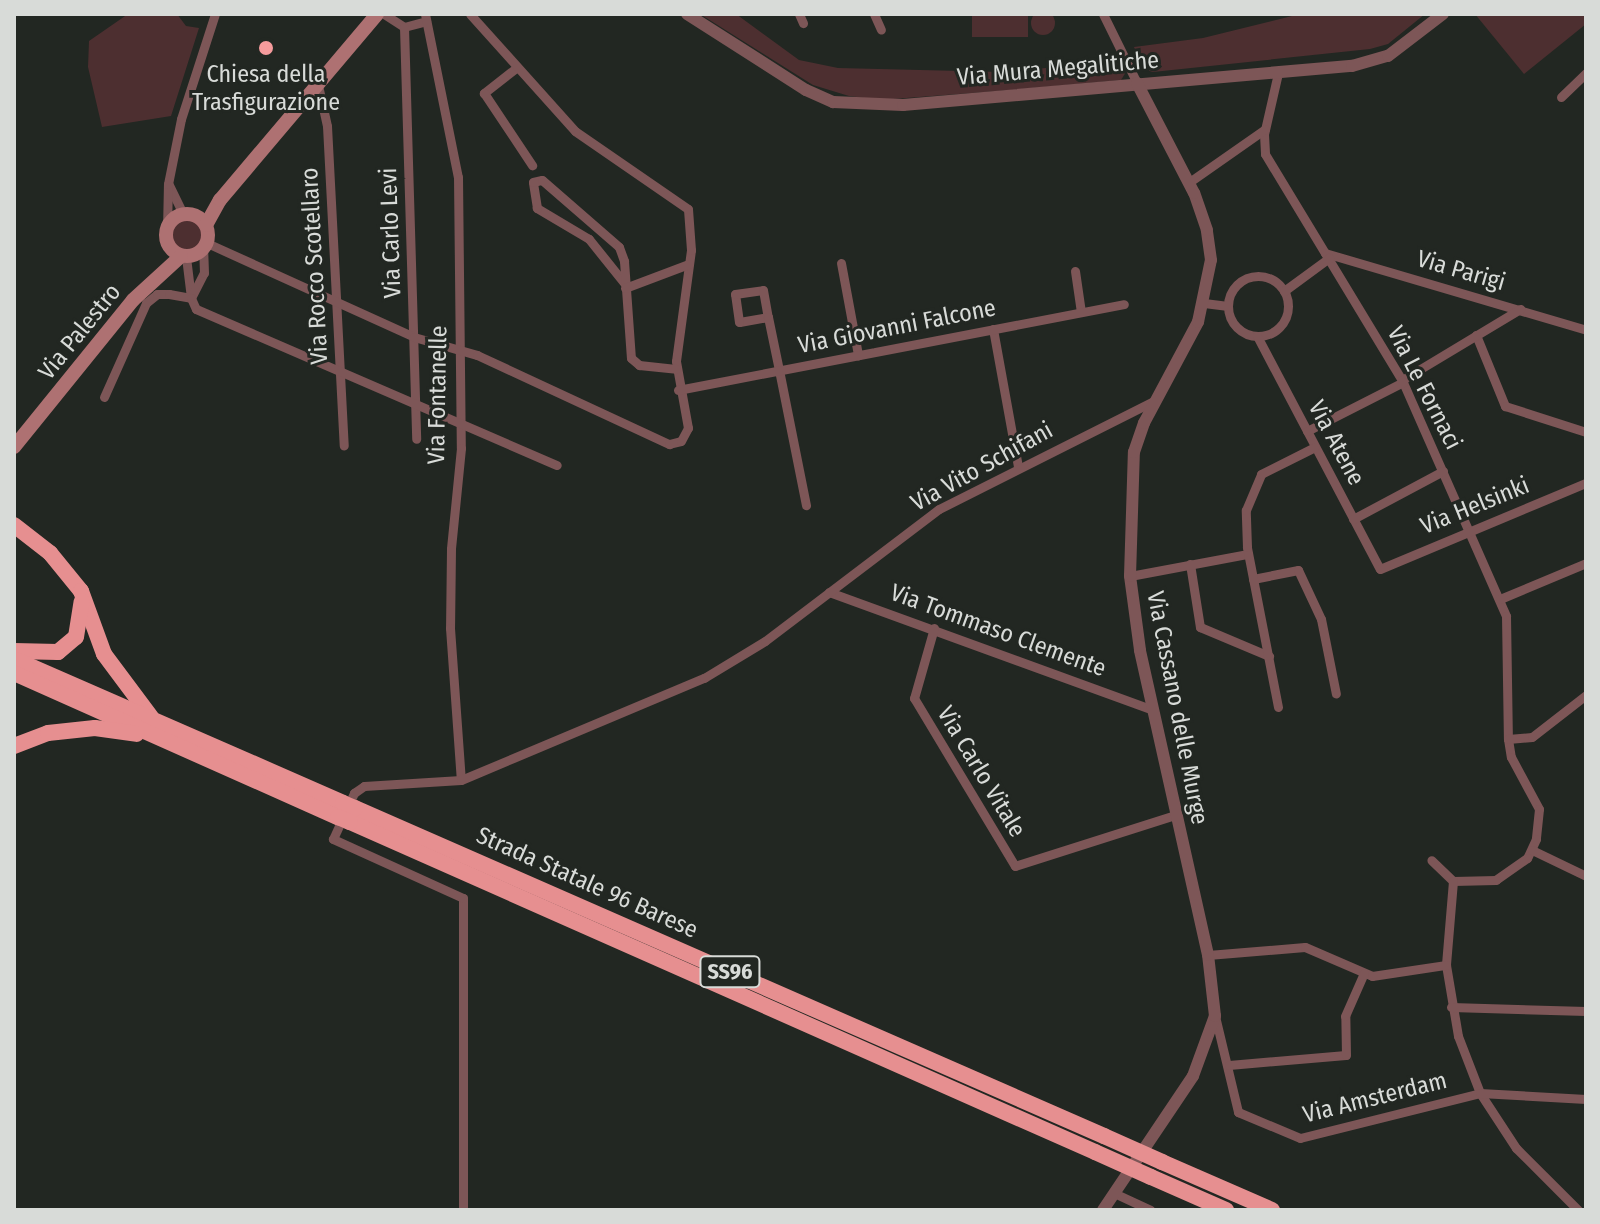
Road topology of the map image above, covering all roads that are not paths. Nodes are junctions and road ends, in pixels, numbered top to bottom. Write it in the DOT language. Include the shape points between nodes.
graph roads {
  1 [pos="215,14"];
  2 [pos="377,14"];
  3 [pos="384,14"];
  4 [pos="470,14"];
  5 [pos="687,14"];
  6 [pos="874,14"];
  7 [pos="1103,14"];
  8 [pos="1443,14"];
  9 [pos="426,17"];
  10 [pos="404,27"];
  11 [pos="881,30"];
  12 [pos="516,68"];
  13 [pos="1278,73"];
  14 [pos="1586,73"];
  15 [pos="1137,83"];
  16 [pos="318,85"];
  17 [pos="1561,97"];
  18 [pos="1265,129"];
  19 [pos="538,181"];
  20 [pos="1188,183"];
  21 [pos="168,184"];
  22 [pos="220,200"];
  23 [pos="191,215"];
  24 [pos="206,225"];
  25 [pos="167,236"];
  26 [pos="205,246"];
  27 [pos="184,256"];
  28 [pos="1327,256"];
  29 [pos="841,263"];
  30 [pos="689,264"];
  31 [pos="1075,271"];
  32 [pos="149,282"];
  33 [pos="625,286"];
  34 [pos="1284,291"];
  35 [pos="191,298"];
  36 [pos="338,303"];
  37 [pos="1204,303"];
  38 [pos="1124,304"];
  39 [pos="1228,306"];
  40 [pos="1520,309"];
  41 [pos="1081,312"];
  42 [pos="768,317"];
  43 [pos="993,329"];
  44 [pos="1586,330"];
  45 [pos="1476,335"];
  46 [pos="1257,336"];
  47 [pos="414,337"];
  48 [pos="460,353"];
  49 [pos="858,355"];
  50 [pos="676,369"];
  51 [pos="779,370"];
  52 [pos="342,373"];
  53 [pos="1403,381"];
  54 [pos="678,390"];
  55 [pos="104,397"];
  56 [pos="1156,400"];
  57 [pos="415,402"];
  58 [pos="460,421"];
  59 [pos="1307,431"];
  60 [pos="1586,432"];
  61 [pos="416,439"];
  62 [pos="344,446"];
  63 [pos="14,447"];
  64 [pos="1315,447"];
  65 [pos="557,465"];
  66 [pos="1018,466"];
  67 [pos="1443,471"];
  68 [pos="1586,483"];
  69 [pos="806,505"];
  70 [pos="14,517"];
  71 [pos="1353,519"];
  72 [pos="1469,528"];
  73 [pos="20,529"];
  74 [pos="1248,554"];
  75 [pos="1586,563"];
  76 [pos="1190,564"];
  77 [pos="1380,569"];
  78 [pos="1130,576"];
  79 [pos="1253,579"];
  80 [pos="81,591"];
  81 [pos="829,592"];
  82 [pos="1500,599"];
  83 [pos="934,628"];
  84 [pos="14,651"];
  85 [pos="1269,656"];
  86 [pos="14,659"];
  87 [pos="14,673"];
  88 [pos="1336,694"];
  89 [pos="1586,695"];
  90 [pos="1278,707"];
  91 [pos="1153,710"];
  92 [pos="155,721"];
  93 [pos="1508,739"];
  94 [pos="169,740"];
  95 [pos="14,746"];
  96 [pos="461,780"];
  97 [pos="347,812"];
  98 [pos="1175,815"];
  99 [pos="1532,850"];
  100 [pos="1431,860"];
  101 [pos="1586,876"];
  102 [pos="1453,881"];
  103 [pos="1208,955"];
  104 [pos="1446,965"];
  105 [pos="1364,973"];
  106 [pos="1451,1007"];
  107 [pos="1586,1011"];
  108 [pos="1215,1016"];
  109 [pos="1229,1065"];
  110 [pos="1480,1093"];
  111 [pos="1586,1099"];
  112 [pos="1114,1193"];
  113 [pos="463,1210"];
  114 [pos="1103,1210"];
  115 [pos="1150,1210"];
  116 [pos="1226,1210"];
  117 [pos="1272,1210"];
  118 [pos="1578,1210"];
  1 -- 21 [label="street, Via Palestro" via="188,90"];
  2 -- 16 [label="main road"];
  3 -- 10 [label="street"];
  4 -- 12 [label="street"];
  5 -- 15 [label="street, Via Mura Megalitiche" via="833,102 903,105"];
  6 -- 11 [label="street"];
  7 -- 15 [label="street, Via Cassano delle Murge"];
  8 -- 13 [label="street, Via Mura Megalitiche" via="1388,56 1352,66"];
  9 -- 10 [label="street"];
  9 -- 48 [label="street, Via Fontanelle" via="458,177"];
  10 -- 47 [label="street, Via Carlo Levi"];
  12 -- 19 [label="street" via="484,93"];
  12 -- 30 [label="street" via="575,131 685,204 692,231"];
  13 -- 15 [label="street, Via Mura Megalitiche"];
  13 -- 18 [label="street, Via Le Fornaci"];
  14 -- 17 [label="street"];
  15 -- 20 [label="street, Via Cassano delle Murge"];
  16 -- 22 [label="main road"];
  16 -- 36 [label="street, Via Rocco Scotellaro" via="327,126"];
  18 -- 20 [label="street"];
  18 -- 28 [label="street, Via Le Fornaci" via="1263,148 1279,183"];
  19 -- 33 [label="street" via="619,247"];
  19 -- 33 [label="street" via="531,195 537,208 589,239"];
  20 -- 37 [label="street, Via Cassano delle Murge" via="1207,230 1211,260"];
  21 -- 23 [label="street" via="181,210"];
  21 -- 25 [label="street, Via Palestro"];
  22 -- 23 [label="main road"];
  22 -- 24 [label="main road"];
  23 -- 24 [label="main road"];
  23 -- 25 [label="main road" via="173,220"];
  24 -- 26 [label="main road"];
  25 -- 27 [label="main road"];
  25 -- 32 [label="main road, Via Palestro"];
  26 -- 27 [label="main road"];
  26 -- 35 [label="street" via="204,273"];
  26 -- 36 [label="street"];
  27 -- 32 [label="main road, Via Palestro"];
  27 -- 35 [label="street"];
  28 -- 34 [label="street"];
  28 -- 40 [label="street, Via Parigi"];
  28 -- 53 [label="street, Via Le Fornaci"];
  29 -- 49 [label="street"];
  30 -- 33 [label="street"];
  30 -- 50 [label="street"];
  31 -- 41 [label="street"];
  32 -- 63 [label="main road, Via Palestro"];
  33 -- 50 [label="street" via="631,358 639,365"];
  34 -- 39 [label="street" via="1269,278 1250,277 1234,288"];
  34 -- 46 [label="street" via="1285,319 1272,333"];
  35 -- 52 [label="street" via="196,309"];
  35 -- 55 [label="street" via="157,294 146,303"];
  36 -- 47 [label="street"];
  36 -- 52 [label="street, Via Rocco Scotellaro"];
  37 -- 39 [label="street"];
  37 -- 56 [label="street, Via Cassano delle Murge"];
  38 -- 41 [label="street, Via Giovanni Falcone"];
  39 -- 46 [label="street" via="1234,325"];
  40 -- 44 [label="street, Via Parigi"];
  40 -- 45 [label="street"];
  41 -- 43 [label="street, Via Giovanni Falcone"];
  42 -- 42 [label="street" via="763,290 735,294 739,322"];
  42 -- 51 [label="street"];
  43 -- 49 [label="street, Via Giovanni Falcone"];
  43 -- 66 [label="street"];
  45 -- 53 [label="street"];
  45 -- 60 [label="street" via="1505,406"];
  46 -- 59 [label="street, Via Atene"];
  47 -- 48 [label="street"];
  47 -- 57 [label="street, Via Carlo Levi"];
  48 -- 54 [label="street" via="477,355 674,445 688,428"];
  48 -- 58 [label="street, Via Fontanelle"];
  49 -- 51 [label="street, Via Giovanni Falcone"];
  50 -- 54 [label="street"];
  51 -- 54 [label="street, Via Giovanni Falcone"];
  51 -- 69 [label="street"];
  52 -- 57 [label="street"];
  52 -- 62 [label="street, Via Rocco Scotellaro"];
  53 -- 59 [label="street"];
  53 -- 67 [label="street, Via Le Fornaci"];
  56 -- 66 [label="street, Via Vito Schifani"];
  56 -- 78 [label="street, Via Cassano delle Murge" via="1134,452"];
  57 -- 58 [label="street"];
  57 -- 61 [label="street, Via Carlo Levi"];
  58 -- 65 [label="street"];
  58 -- 96 [label="street, Via Fontanelle" via="450,628"];
  59 -- 64 [label="street, Via Atene"];
  64 -- 71 [label="street, Via Atene"];
  64 -- 74 [label="street" via="1270,467 1256,481 1246,510"];
  66 -- 81 [label="street, Via Vito Schifani" via="939,509"];
  67 -- 71 [label="street"];
  67 -- 72 [label="street, Via Le Fornaci"];
  68 -- 72 [label="street, Via Helsinki"];
  70 -- 73 [label="highway"];
  71 -- 77 [label="street, Via Atene"];
  72 -- 77 [label="street, Via Helsinki"];
  72 -- 82 [label="street, Via Le Fornaci"];
  73 -- 80 [label="highway" via="50,553"];
  74 -- 76 [label="street"];
  74 -- 79 [label="street"];
  75 -- 82 [label="street"];
  76 -- 78 [label="street"];
  76 -- 85 [label="street" via="1200,627"];
  78 -- 91 [label="street, Via Cassano delle Murge"];
  79 -- 85 [label="street"];
  79 -- 88 [label="street" via="1298,570 1321,619"];
  80 -- 84 [label="highway" via="76,637 58,652"];
  80 -- 92 [label="highway" via="104,654 120,682"];
  81 -- 83 [label="street, Via Tommaso Clemente"];
  81 -- 96 [label="street, Via Vito Schifani" via="704,678"];
  82 -- 93 [label="street, Via Le Fornaci" via="1508,639"];
  83 -- 91 [label="street, Via Tommaso Clemente"];
  83 -- 98 [label="street, Via Carlo Vitale" via="914,698 1015,866"];
  85 -- 90 [label="street"];
  86 -- 92 [label="highway, Strada Statale 96 Barese / SS96"];
  87 -- 94 [label="highway, Strada Statale 96 Barese / SS96"];
  89 -- 93 [label="street" via="1532,737"];
  91 -- 98 [label="street, Via Cassano delle Murge"];
  92 -- 97 [label="highway, Strada Statale 96 Barese / SS96"];
  93 -- 99 [label="street, Via Le Fornaci" via="1511,757 1539,809"];
  94 -- 95 [label="highway" via="95,728 48,733"];
  94 -- 97 [label="highway, Strada Statale 96 Barese / SS96"];
  96 -- 113 [label="street, Via Vito Schifani" via="360,788 333,839 463,898"];
  97 -- 116 [label="highway, Strada Statale 96 Barese / SS96, bridge"];
  97 -- 117 [label="highway, Strada Statale 96 Barese / SS96, bridge"];
  98 -- 103 [label="street, Via Cassano delle Murge"];
  99 -- 101 [label="street"];
  99 -- 102 [label="street" via="1496,880"];
  100 -- 102 [label="street"];
  102 -- 104 [label="street"];
  103 -- 105 [label="street" via="1305,947"];
  103 -- 108 [label="street, Via Cassano delle Murge"];
  104 -- 105 [label="street"];
  104 -- 106 [label="street"];
  105 -- 109 [label="street" via="1345,1016 1346,1055"];
  106 -- 107 [label="street"];
  106 -- 110 [label="street"];
  108 -- 109 [label="street"];
  108 -- 112 [label="street" via="1193,1076"];
  109 -- 110 [label="street, Via Amsterdam" via="1238,1112 1300,1138"];
  110 -- 111 [label="street"];
  110 -- 118 [label="street" via="1516,1148"];
  112 -- 114 [label="street"];
  112 -- 115 [label="street"];
}
